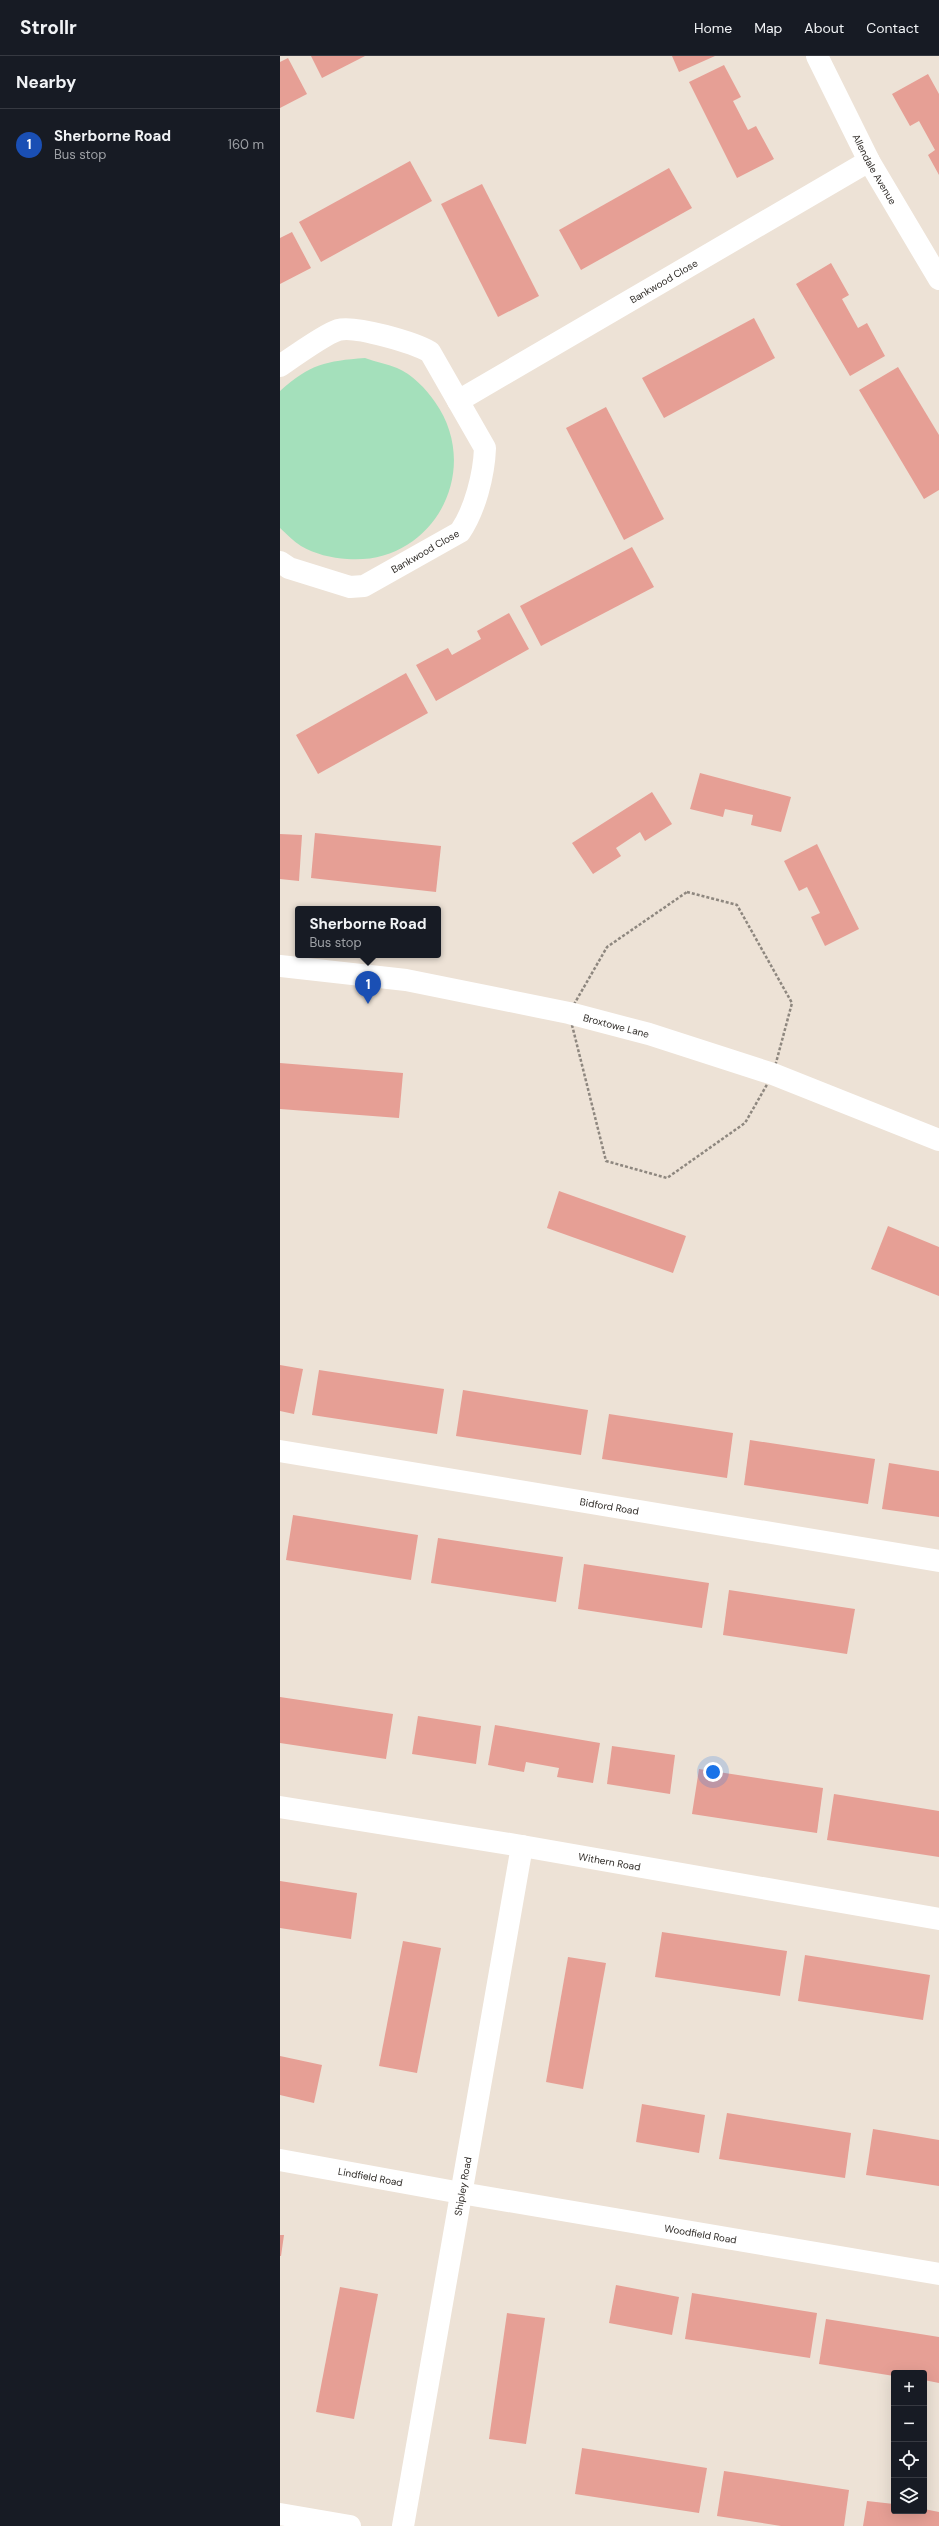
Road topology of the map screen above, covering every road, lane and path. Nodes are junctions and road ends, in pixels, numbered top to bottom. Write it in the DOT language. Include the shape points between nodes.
graph roads {
  1 [pos="817,56"];
  2 [pos="869,161"];
  3 [pos="939,279"];
  4 [pos="280,366"];
  5 [pos="458,401"];
  6 [pos="280,562"];
  7 [pos="280,966"];
  8 [pos="569,1012"];
  9 [pos="773,1074"];
  10 [pos="939,1140"];
  11 [pos="280,1451"];
  12 [pos="939,1561"];
  13 [pos="280,1807"];
  14 [pos="522,1846"];
  15 [pos="939,1919"];
  16 [pos="280,2160"];
  17 [pos="461,2194"];
  18 [pos="939,2274"];
  19 [pos="280,2514"];
  20 [pos="350,2526"];
  21 [pos="403,2526"];
  1 -- 2 [label="street, Allendale Avenue"];
  2 -- 3 [label="street, Allendale Avenue"];
  2 -- 5 [label="street, Bankwood Close"];
  4 -- 5 [label="street, Bankwood Close" via="338,330 352,329 418,345 430,352"];
  5 -- 6 [label="street, Bankwood Close" via="485,448 485,462 468,520 460,532 364,586 350,587 288,568"];
  7 -- 8 [label="street, Broxtowe Lane" via="406,980"];
  8 -- 9 [label="street, Broxtowe Lane" via="649,1034"];
  8 -- 9 [label="path" via="606,1160 667,1178 745,1123"];
  8 -- 9 [label="path" via="607,947 687,892 737,905 792,1004"];
  9 -- 10 [label="street, Broxtowe Lane"];
  11 -- 12 [label="street, Bidford Road"];
  13 -- 14 [label="street, Withern Road"];
  14 -- 15 [label="street, Withern Road"];
  14 -- 17 [label="street, Shipley Road"];
  16 -- 17 [label="street, Lindfield Road"];
  17 -- 18 [label="street, Woodfield Road"];
  17 -- 21 [label="street, Shipley Road"];
  19 -- 20 [label="street"];
}
